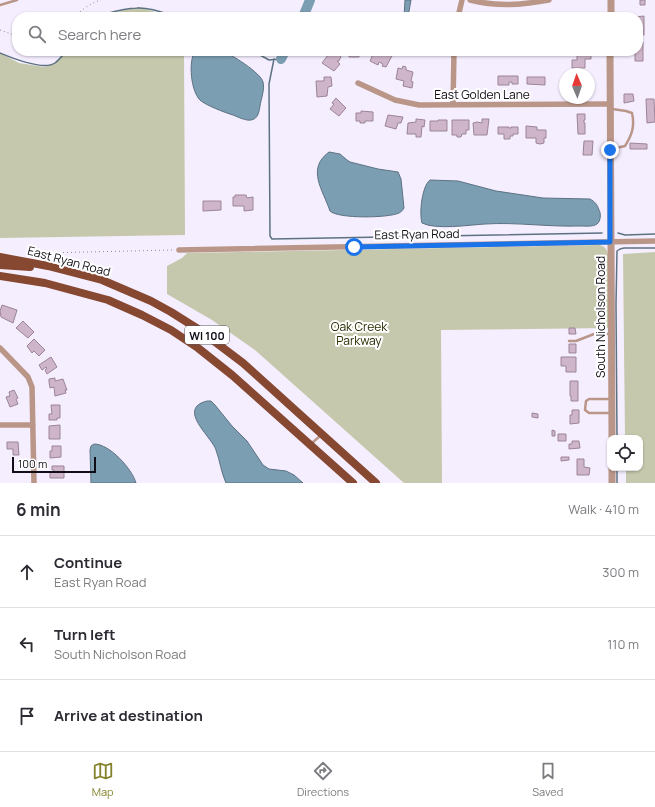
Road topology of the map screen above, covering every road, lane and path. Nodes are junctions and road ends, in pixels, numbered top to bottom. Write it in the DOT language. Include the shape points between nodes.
graph roads {
  1 [pos="17,0"];
  2 [pos="101,0"];
  3 [pos="462,0"];
  4 [pos="470,0"];
  5 [pos="549,0"];
  6 [pos="611,0"];
  7 [pos="0,5"];
  8 [pos="80,12"];
  9 [pos="459,12"];
  10 [pos="611,12"];
  11 [pos="0,30"];
  12 [pos="12,34"];
  13 [pos="454,56"];
  14 [pos="610,56"];
  15 [pos="358,83"];
  16 [pos="453,105"];
  17 [pos="610,107"];
  18 [pos="610,150"];
  19 [pos="655,241"];
  20 [pos="610,242"];
  21 [pos="179,250"];
  22 [pos="43,254"];
  23 [pos="0,257"];
  24 [pos="0,265"];
  25 [pos="61,270"];
  26 [pos="0,276"];
  27 [pos="611,334"];
  28 [pos="569,341"];
  29 [pos="0,348"];
  30 [pos="612,399"];
  31 [pos="612,413"];
  32 [pos="0,425"];
  33 [pos="33,425"];
  34 [pos="321,434"];
  35 [pos="612,435"];
  36 [pos="310,445"];
  37 [pos="612,471"];
  38 [pos="34,483"];
  39 [pos="353,483"];
  40 [pos="376,483"];
  41 [pos="612,483"];
  1 -- 7 [label="lane"];
  2 -- 8 [label="path"];
  3 -- 9 [label="street"];
  4 -- 5 [label="street" via="500,6"];
  6 -- 10 [label="street"];
  11 -- 12 [label="path"];
  13 -- 16 [label="street"];
  14 -- 17 [label="street, South Nicholson Road"];
  15 -- 16 [label="street, East Golden Lane" via="395,100 419,105"];
  16 -- 17 [label="street, East Golden Lane"];
  17 -- 18 [label="street, South Nicholson Road"];
  17 -- 18 [label="lane" via="632,113 634,123 625,146"];
  18 -- 20 [label="street, South Nicholson Road"];
  19 -- 20 [label="street, East Ryan Road"];
  20 -- 21 [label="street, East Ryan Road"];
  20 -- 27 [label="street, South Nicholson Road"];
  21 -- 22 [label="path"];
  23 -- 25 [label="main road, East Ryan Road / WI 100"];
  24 -- 25 [label="main road"];
  25 -- 34 [label="main road, East Ryan Road / WI 100" via="102,280 151,301 198,329 243,363"];
  26 -- 36 [label="main road, WI 100" via="45,283 108,300 142,314 216,361"];
  27 -- 28 [label="lane" via="594,334"];
  27 -- 30 [label="street, South Nicholson Road"];
  29 -- 33 [label="street" via="31,382 34,394"];
  30 -- 31 [label="street, South Nicholson Road"];
  30 -- 31 [label="lane" via="589,399 584,407 589,413"];
  31 -- 35 [label="street, South Nicholson Road"];
  32 -- 33 [label="street"];
  33 -- 38 [label="street"];
  34 -- 36 [label="lane"];
  34 -- 40 [label="main road, East Ryan Road / WI 100"];
  36 -- 39 [label="main road, WI 100"];
  37 -- 41 [label="street"];
}
